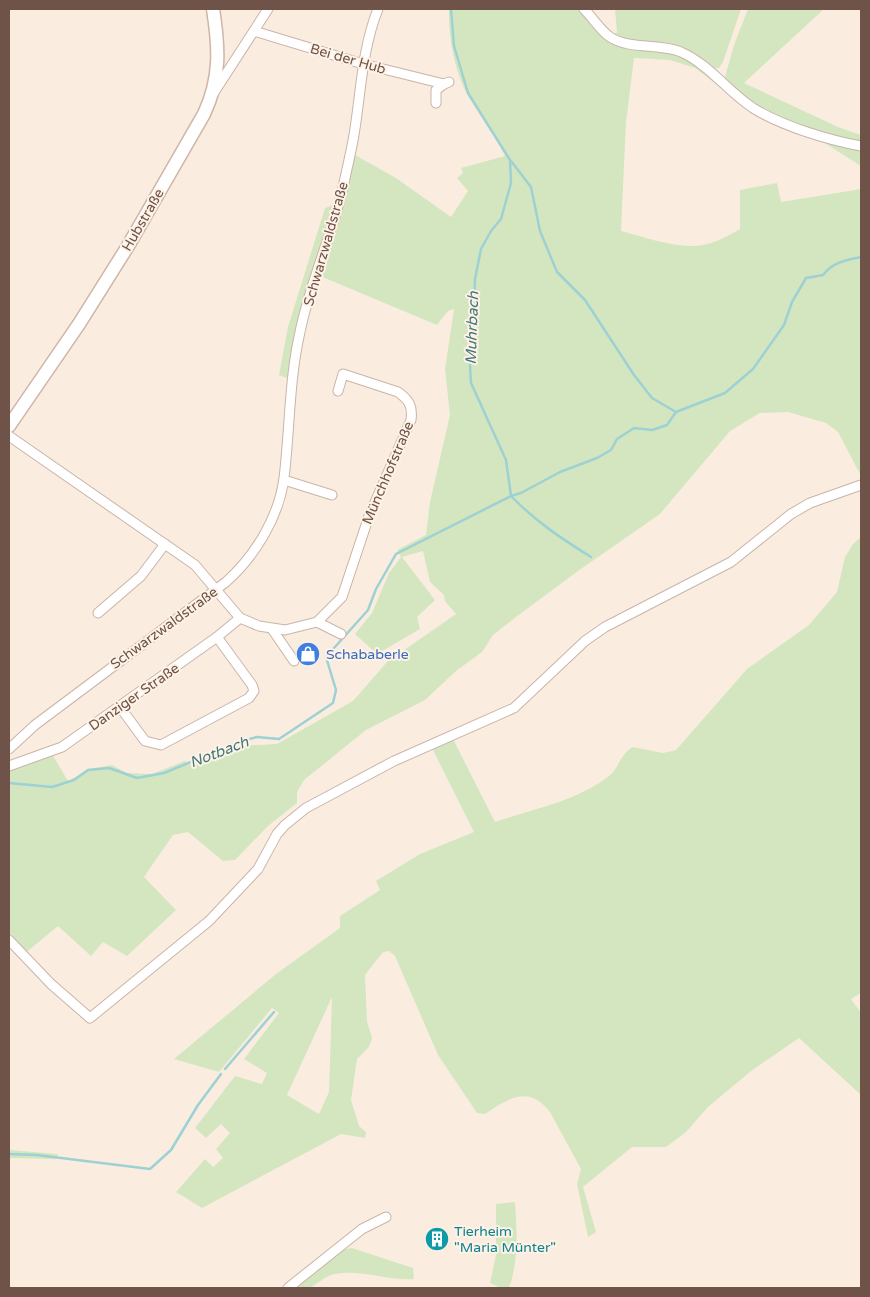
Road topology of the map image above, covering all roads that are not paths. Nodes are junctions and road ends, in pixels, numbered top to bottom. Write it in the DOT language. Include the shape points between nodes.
graph roads {
  1 [pos="213,9"];
  2 [pos="268,9"];
  3 [pos="378,9"];
  4 [pos="584,9"];
  5 [pos="254,31"];
  6 [pos="363,64"];
  7 [pos="213,95"];
  8 [pos="436,103"];
  9 [pos="861,146"];
  10 [pos="338,391"];
  11 [pos="9,426"];
  12 [pos="9,436"];
  13 [pos="284,480"];
  14 [pos="861,485"];
  15 [pos="332,495"];
  16 [pos="164,544"];
  17 [pos="218,589"];
  18 [pos="98,613"];
  19 [pos="240,618"];
  20 [pos="317,622"];
  21 [pos="272,629"];
  22 [pos="341,634"];
  23 [pos="217,637"];
  24 [pos="294,661"];
  25 [pos="120,707"];
  26 [pos="11,747"];
  27 [pos="20,762"];
  28 [pos="9,766"];
  29 [pos="9,940"];
  30 [pos="386,1217"];
  31 [pos="288,1288"];
  1 -- 7 [label="main road" via="218,54"];
  2 -- 5 [label="street, Hubstraße"];
  3 -- 6 [label="street, Schwarzwaldstraße" via="369,31"];
  4 -- 9 [label="street" via="612,38 679,51 697,60 753,108 776,120"];
  5 -- 6 [label="street, Bei der Hub"];
  5 -- 7 [label="street, Hubstraße"];
  6 -- 8 [label="street, Bei der Hub" via="447,83 436,90"];
  6 -- 13 [label="street, Schwarzwaldstraße" via="354,136 343,188 300,330 292,375"];
  7 -- 11 [label="main road, Hubstraße" via="128,246"];
  10 -- 20 [label="street, Münchhofstraße" via="343,374 398,392 405,397 412,412 369,516 342,598"];
  12 -- 16 [label="street"];
  13 -- 15 [label="street"];
  13 -- 17 [label="street, Schwarzwaldstraße" via="260,543 238,571"];
  14 -- 29 [label="street" via="791,514 731,562 605,627 584,641 514,708 394,761 306,808 277,834 258,869 215,914 90,1018 51,984"];
  16 -- 17 [label="street" via="195,565"];
  16 -- 18 [label="street" via="141,576"];
  17 -- 19 [label="street"];
  17 -- 26 [label="street, Schwarzwaldstraße" via="34,724"];
  19 -- 21 [label="street, Münchhofstraße"];
  19 -- 23 [label="street, Danziger Straße"];
  20 -- 21 [label="street, Münchhofstraße" via="285,630"];
  20 -- 22 [label="street"];
  21 -- 24 [label="street"];
  23 -- 25 [label="street, Danziger Straße"];
  23 -- 25 [label="street" via="252,685 254,691 249,698 161,745 145,741"];
  25 -- 27 [label="street, Danziger Straße" via="62,747"];
  26 -- 27 [label="street" via="11,752"];
  27 -- 28 [label="street, Danziger Straße"];
  30 -- 31 [label="street" via="362,1229"];
}
